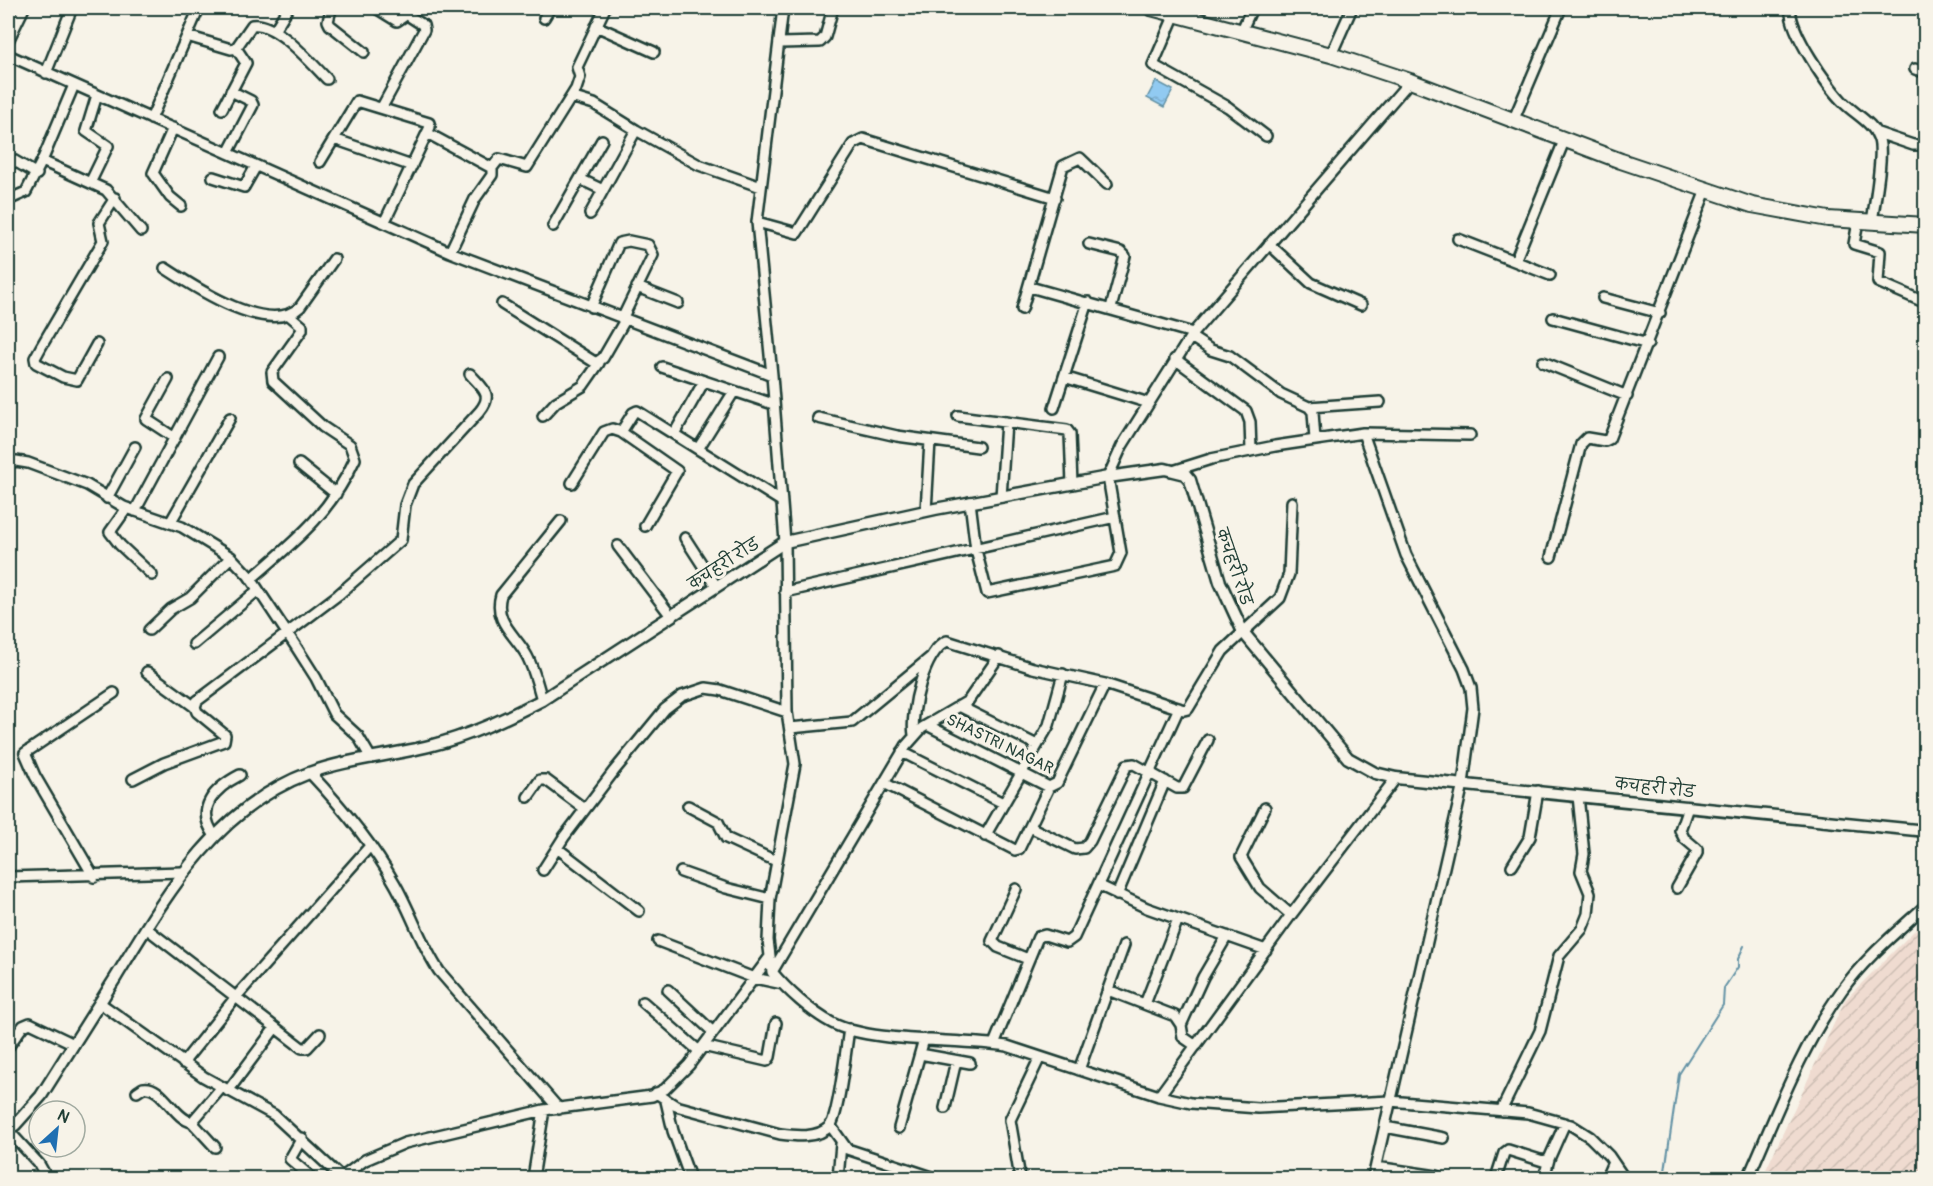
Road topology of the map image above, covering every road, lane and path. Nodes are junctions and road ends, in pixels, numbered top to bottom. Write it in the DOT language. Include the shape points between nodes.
graph roads {
  1 [pos="24,8"];
  2 [pos="72,8"];
  3 [pos="198,8"];
  4 [pos="288,8"];
  5 [pos="331,8"];
  6 [pos="376,8"];
  7 [pos="550,8"];
  8 [pos="605,8"];
  9 [pos="783,8"];
  10 [pos="833,8"];
  11 [pos="1151,8"];
  12 [pos="1252,8"];
  13 [pos="1352,8"];
  14 [pos="1561,8"];
  15 [pos="1791,8"];
  16 [pos="408,11"];
  17 [pos="1175,14"];
  18 [pos="544,18"];
  19 [pos="596,26"];
  20 [pos="274,32"];
  21 [pos="1241,32"];
  22 [pos="186,36"];
  23 [pos="8,41"];
  24 [pos="780,43"];
  25 [pos="236,48"];
  26 [pos="364,52"];
  27 [pos="654,52"];
  28 [pos="8,55"];
  29 [pos="1331,55"];
  30 [pos="1915,69"];
  31 [pos="46,73"];
  32 [pos="1926,73"];
  33 [pos="327,79"];
  34 [pos="1410,81"];
  35 [pos="75,86"];
  36 [pos="231,91"];
  37 [pos="97,95"];
  38 [pos="571,97"];
  39 [pos="382,108"];
  40 [pos="222,109"];
  41 [pos="151,119"];
  42 [pos="1514,121"];
  43 [pos="172,128"];
  44 [pos="636,130"];
  45 [pos="1875,132"];
  46 [pos="427,133"];
  47 [pos="1266,136"];
  48 [pos="334,139"];
  49 [pos="602,140"];
  50 [pos="1564,141"];
  51 [pos="1926,145"];
  52 [pos="228,153"];
  53 [pos="8,157"];
  54 [pos="42,161"];
  55 [pos="320,162"];
  56 [pos="256,166"];
  57 [pos="412,166"];
  58 [pos="492,168"];
  59 [pos="38,174"];
  60 [pos="213,177"];
  61 [pos="580,178"];
  62 [pos="91,181"];
  63 [pos="1107,184"];
  64 [pos="760,187"];
  65 [pos="603,190"];
  66 [pos="1706,190"];
  67 [pos="115,198"];
  68 [pos="1055,198"];
  69 [pos="8,200"];
  70 [pos="181,206"];
  71 [pos="590,214"];
  72 [pos="385,221"];
  73 [pos="757,222"];
  74 [pos="1865,223"];
  75 [pos="1926,225"];
  76 [pos="553,226"];
  77 [pos="141,231"];
  78 [pos="1458,239"];
  79 [pos="1089,244"];
  80 [pos="1269,244"];
  81 [pos="450,252"];
  82 [pos="334,259"];
  83 [pos="1515,261"];
  84 [pos="165,268"];
  85 [pos="1550,275"];
  86 [pos="637,287"];
  87 [pos="1030,287"];
  88 [pos="1603,298"];
  89 [pos="1088,302"];
  90 [pos="1924,302"];
  91 [pos="678,303"];
  92 [pos="502,304"];
  93 [pos="1361,305"];
  94 [pos="591,307"];
  95 [pos="1111,308"];
  96 [pos="1022,309"];
  97 [pos="1660,312"];
  98 [pos="289,315"];
  99 [pos="1553,318"];
  100 [pos="623,320"];
  101 [pos="1192,335"];
  102 [pos="97,344"];
  103 [pos="1648,344"];
  104 [pos="218,357"];
  105 [pos="1175,359"];
  106 [pos="1543,362"];
  107 [pos="599,363"];
  108 [pos="662,367"];
  109 [pos="470,374"];
  110 [pos="772,375"];
  111 [pos="1064,377"];
  112 [pos="168,379"];
  113 [pos="703,383"];
  114 [pos="733,393"];
  115 [pos="1626,396"];
  116 [pos="1380,402"];
  117 [pos="1149,403"];
  118 [pos="773,404"];
  119 [pos="1309,407"];
  120 [pos="1054,408"];
  121 [pos="543,416"];
  122 [pos="958,416"];
  123 [pos="230,418"];
  124 [pos="818,418"];
  125 [pos="1006,422"];
  126 [pos="621,432"];
  127 [pos="1363,433"];
  128 [pos="674,434"];
  129 [pos="1470,435"];
  130 [pos="175,438"];
  131 [pos="1315,440"];
  132 [pos="930,441"];
  133 [pos="135,447"];
  134 [pos="978,447"];
  135 [pos="698,449"];
  136 [pos="1251,451"];
  137 [pos="8,464"];
  138 [pos="299,464"];
  139 [pos="1176,470"];
  140 [pos="1108,477"];
  141 [pos="572,483"];
  142 [pos="1072,484"];
  143 [pos="336,494"];
  144 [pos="1001,497"];
  145 [pos="107,498"];
  146 [pos="781,501"];
  147 [pos="970,502"];
  148 [pos="1292,502"];
  149 [pos="131,509"];
  150 [pos="926,511"];
  151 [pos="1115,517"];
  152 [pos="561,521"];
  153 [pos="171,523"];
  154 [pos="645,526"];
  155 [pos="685,538"];
  156 [pos="785,542"];
  157 [pos="618,546"];
  158 [pos="976,550"];
  159 [pos="231,556"];
  160 [pos="1551,557"];
  161 [pos="152,575"];
  162 [pos="251,579"];
  163 [pos="716,586"];
  164 [pos="258,590"];
  165 [pos="785,592"];
  166 [pos="671,616"];
  167 [pos="149,630"];
  168 [pos="1243,632"];
  169 [pos="288,634"];
  170 [pos="194,644"];
  171 [pos="934,654"];
  172 [pos="999,656"];
  173 [pos="147,672"];
  174 [pos="1063,674"];
  175 [pos="1105,684"];
  176 [pos="114,693"];
  177 [pos="542,700"];
  178 [pos="959,706"];
  179 [pos="195,707"];
  180 [pos="1179,708"];
  181 [pos="787,712"];
  182 [pos="927,725"];
  183 [pos="790,728"];
  184 [pos="914,735"];
  185 [pos="1208,740"];
  186 [pos="1037,745"];
  187 [pos="902,752"];
  188 [pos="371,758"];
  189 [pos="1148,772"];
  190 [pos="310,773"];
  191 [pos="1020,773"];
  192 [pos="240,775"];
  193 [pos="1396,778"];
  194 [pos="133,779"];
  195 [pos="1165,781"];
  196 [pos="884,783"];
  197 [pos="1463,784"];
  198 [pos="1049,787"];
  199 [pos="1538,792"];
  200 [pos="1578,796"];
  201 [pos="528,797"];
  202 [pos="1003,803"];
  203 [pos="688,806"];
  204 [pos="1688,807"];
  205 [pos="1265,808"];
  206 [pos="585,809"];
  207 [pos="1030,827"];
  208 [pos="1926,831"];
  209 [pos="215,836"];
  210 [pos="985,836"];
  211 [pos="370,846"];
  212 [pos="557,848"];
  213 [pos="776,861"];
  214 [pos="1512,866"];
  215 [pos="543,870"];
  216 [pos="183,872"];
  217 [pos="681,872"];
  218 [pos="94,877"];
  219 [pos="8,878"];
  220 [pos="1098,885"];
  221 [pos="1677,888"];
  222 [pos="1016,889"];
  223 [pos="1118,895"];
  224 [pos="770,899"];
  225 [pos="1926,905"];
  226 [pos="639,911"];
  227 [pos="1291,915"];
  228 [pos="1178,919"];
  229 [pos="146,928"];
  230 [pos="1227,936"];
  231 [pos="658,941"];
  232 [pos="1124,945"];
  233 [pos="1266,950"];
  234 [pos="769,958"];
  235 [pos="1028,959"];
  236 [pos="772,972"];
  237 [pos="754,978"];
  238 [pos="784,984"];
  239 [pos="668,990"];
  240 [pos="1108,990"];
  241 [pos="235,998"];
  242 [pos="644,1002"];
  243 [pos="100,1003"];
  244 [pos="1145,1004"];
  245 [pos="776,1023"];
  246 [pos="1181,1025"];
  247 [pos="275,1028"];
  248 [pos="849,1029"];
  249 [pos="713,1032"];
  250 [pos="320,1034"];
  251 [pos="924,1039"];
  252 [pos="74,1044"];
  253 [pos="994,1044"];
  254 [pos="1196,1046"];
  255 [pos="8,1047"];
  256 [pos="701,1049"];
  257 [pos="920,1054"];
  258 [pos="1040,1057"];
  259 [pos="956,1060"];
  260 [pos="183,1063"];
  261 [pos="970,1063"];
  262 [pos="1079,1070"];
  263 [pos="225,1089"];
  264 [pos="137,1092"];
  265 [pos="656,1093"];
  266 [pos="1159,1096"];
  267 [pos="666,1101"];
  268 [pos="1390,1101"];
  269 [pos="560,1108"];
  270 [pos="945,1108"];
  271 [pos="544,1110"];
  272 [pos="1501,1111"];
  273 [pos="192,1122"];
  274 [pos="1565,1123"];
  275 [pos="830,1125"];
  276 [pos="1385,1127"];
  277 [pos="899,1128"];
  278 [pos="8,1129"];
  279 [pos="302,1138"];
  280 [pos="1444,1138"];
  281 [pos="841,1144"];
  282 [pos="214,1147"];
  283 [pos="1549,1159"];
  284 [pos="1613,1162"];
  285 [pos="1376,1167"];
  286 [pos="1437,1176"];
  287 [pos="341,1178"];
  288 [pos="47,1179"];
  289 [pos="312,1179"];
  290 [pos="533,1179"];
  291 [pos="690,1179"];
  292 [pos="838,1179"];
  293 [pos="935,1179"];
  294 [pos="1020,1179"];
  295 [pos="1373,1179"];
  296 [pos="1496,1179"];
  297 [pos="1544,1179"];
  298 [pos="1606,1179"];
  299 [pos="1624,1179"];
  300 [pos="1748,1179"];
  1 -- 23 [label="street"];
  2 -- 31 [label="street"];
  3 -- 22 [label="street"];
  4 -- 20 [label="street"];
  5 -- 26 [label="street" via="330,25"];
  6 -- 16 [label="street" via="397,21"];
  7 -- 18 [label="street"];
  8 -- 19 [label="street"];
  9 -- 24 [label="street"];
  10 -- 24 [label="street" via="820,42"];
  11 -- 17 [label="highway"];
  12 -- 21 [label="street"];
  13 -- 29 [label="street"];
  14 -- 42 [label="street"];
  15 -- 45 [label="street" via="1795,28 1826,81"];
  16 -- 39 [label="street" via="424,30"];
  17 -- 21 [label="highway"];
  17 -- 47 [label="street" via="1153,65 1228,106"];
  19 -- 27 [label="street"];
  19 -- 38 [label="street" via="577,67 580,80"];
  20 -- 25 [label="street" via="263,25 252,25"];
  20 -- 33 [label="street"];
  21 -- 29 [label="highway"];
  22 -- 25 [label="street"];
  22 -- 41 [label="street"];
  24 -- 64 [label="street"];
  25 -- 36 [label="street" via="246,63"];
  28 -- 31 [label="street"];
  29 -- 34 [label="highway"];
  30 -- 32 [label="street"];
  31 -- 35 [label="street"];
  34 -- 42 [label="highway"];
  34 -- 80 [label="street"];
  35 -- 37 [label="street"];
  35 -- 54 [label="street"];
  36 -- 40 [label="street"];
  36 -- 52 [label="street" via="254,105"];
  37 -- 41 [label="street"];
  37 -- 62 [label="street" via="86,131 108,146"];
  38 -- 44 [label="street" via="594,104"];
  38 -- 58 [label="street" via="527,167 499,159"];
  39 -- 46 [label="street" via="429,123"];
  39 -- 48 [label="street" via="357,101"];
  41 -- 43 [label="street"];
  42 -- 50 [label="highway"];
  43 -- 52 [label="street"];
  43 -- 70 [label="street" via="153,173"];
  44 -- 64 [label="street" via="699,165"];
  44 -- 65 [label="street"];
  45 -- 51 [label="street" via="1913,145"];
  45 -- 74 [label="street" via="1880,147"];
  46 -- 57 [label="street"];
  46 -- 58 [label="street"];
  48 -- 55 [label="street"];
  48 -- 57 [label="street"];
  49 -- 61 [label="street"];
  50 -- 66 [label="highway"];
  50 -- 83 [label="street"];
  52 -- 56 [label="street"];
  53 -- 59 [label="street"];
  54 -- 59 [label="street"];
  54 -- 62 [label="street"];
  56 -- 60 [label="street" via="244,188"];
  56 -- 72 [label="street"];
  57 -- 72 [label="street"];
  58 -- 81 [label="street" via="492,175 475,199"];
  59 -- 69 [label="street" via="26,192"];
  61 -- 65 [label="street"];
  61 -- 76 [label="street"];
  62 -- 67 [label="street"];
  63 -- 68 [label="street" via="1076,158 1064,166"];
  64 -- 73 [label="street"];
  65 -- 71 [label="street"];
  66 -- 74 [label="highway" via="1790,213"];
  66 -- 97 [label="street"];
  67 -- 77 [label="street"];
  67 -- 102 [label="street" via="99,223 103,241 41,347 36,363 77,380"];
  68 -- 73 [label="street" via="863,139 853,144 797,233"];
  68 -- 87 [label="street"];
  72 -- 81 [label="street"];
  73 -- 110 [label="street"];
  74 -- 75 [label="highway"];
  74 -- 90 [label="street" via="1854,244 1880,252 1878,282"];
  78 -- 83 [label="street"];
  79 -- 95 [label="street" via="1125,256"];
  80 -- 93 [label="street" via="1311,283"];
  80 -- 101 [label="street"];
  81 -- 94 [label="street"];
  82 -- 98 [label="street" via="300,307"];
  83 -- 85 [label="street"];
  84 -- 98 [label="street" via="238,309 278,317"];
  86 -- 91 [label="street"];
  86 -- 94 [label="street" via="652,251 648,245 622,240"];
  86 -- 100 [label="street"];
  87 -- 89 [label="street"];
  87 -- 96 [label="street"];
  88 -- 97 [label="street"];
  89 -- 95 [label="street"];
  89 -- 111 [label="street"];
  92 -- 107 [label="street"];
  94 -- 100 [label="street"];
  95 -- 101 [label="street"];
  97 -- 103 [label="street"];
  98 -- 143 [label="street" via="302,330 271,376 290,399 354,451 355,459"];
  99 -- 103 [label="street"];
  100 -- 107 [label="street"];
  100 -- 110 [label="street"];
  101 -- 105 [label="street"];
  101 -- 119 [label="street" via="1211,350 1225,353 1281,394"];
  103 -- 115 [label="street"];
  104 -- 130 [label="street"];
  105 -- 117 [label="street"];
  105 -- 136 [label="street" via="1246,411 1251,422"];
  106 -- 115 [label="street"];
  107 -- 121 [label="street" via="583,386 556,402"];
  108 -- 113 [label="street"];
  109 -- 169 [label="street" via="488,398 413,484 405,505 401,540"];
  110 -- 118 [label="street"];
  111 -- 117 [label="street"];
  111 -- 120 [label="street"];
  112 -- 130 [label="street" via="146,420"];
  113 -- 114 [label="street"];
  113 -- 128 [label="street"];
  114 -- 118 [label="street"];
  114 -- 135 [label="street"];
  115 -- 160 [label="street" via="1609,439 1587,438 1581,444"];
  116 -- 119 [label="street"];
  117 -- 140 [label="street"];
  118 -- 146 [label="street"];
  119 -- 131 [label="street" via="1313,412"];
  122 -- 125 [label="street"];
  123 -- 153 [label="street"];
  124 -- 132 [label="street"];
  125 -- 142 [label="street" via="1067,430"];
  125 -- 144 [label="street"];
  126 -- 128 [label="street" via="637,411"];
  126 -- 141 [label="street" via="604,432"];
  126 -- 154 [label="street" via="677,471"];
  127 -- 129 [label="street"];
  127 -- 131 [label="street"];
  127 -- 197 [label="street" via="1406,555 1471,688 1473,708"];
  128 -- 135 [label="street"];
  130 -- 149 [label="street"];
  131 -- 136 [label="street"];
  132 -- 134 [label="street"];
  132 -- 150 [label="street"];
  133 -- 145 [label="street"];
  135 -- 146 [label="street"];
  136 -- 139 [label="street"];
  137 -- 145 [label="street" via="28,463 87,485"];
  138 -- 143 [label="street"];
  139 -- 140 [label="main road, कचहरी रोड"];
  139 -- 168 [label="main road, कचहरी रोड" via="1190,480 1220,582"];
  140 -- 142 [label="main road, कचहरी रोड"];
  140 -- 151 [label="street"];
  142 -- 144 [label="main road, कचहरी रोड"];
  143 -- 162 [label="street" via="310,529"];
  144 -- 147 [label="main road, कचहरी रोड"];
  145 -- 149 [label="street"];
  146 -- 156 [label="street"];
  147 -- 150 [label="main road, कचहरी रोड"];
  147 -- 158 [label="street"];
  148 -- 168 [label="street" via="1291,560 1285,586 1272,608"];
  149 -- 153 [label="street"];
  149 -- 161 [label="street" via="110,532"];
  150 -- 156 [label="main road, कचहरी रोड"];
  151 -- 158 [label="street"];
  151 -- 158 [label="street" via="1121,553 1115,566 1109,568 987,592"];
  152 -- 177 [label="street" via="499,601 502,621 528,657"];
  153 -- 159 [label="street"];
  155 -- 163 [label="street"];
  156 -- 163 [label="main road, कचहरी रोड"];
  156 -- 165 [label="street"];
  157 -- 166 [label="street"];
  158 -- 165 [label="street"];
  159 -- 162 [label="street"];
  159 -- 167 [label="street" via="190,598 171,609"];
  162 -- 164 [label="street"];
  163 -- 166 [label="main road, कचहरी रोड"];
  164 -- 169 [label="street"];
  164 -- 170 [label="street"];
  165 -- 181 [label="street"];
  166 -- 177 [label="main road, कचहरी रोड"];
  168 -- 180 [label="street" via="1218,657 1188,709"];
  168 -- 193 [label="main road, कचहरी रोड" via="1348,758 1375,773"];
  169 -- 179 [label="street" via="204,695"];
  169 -- 188 [label="street" via="334,714 358,736"];
  171 -- 172 [label="street" via="947,641"];
  171 -- 183 [label="street" via="852,723"];
  171 -- 184 [label="street" via="913,710"];
  172 -- 174 [label="street"];
  172 -- 178 [label="street" via="973,694"];
  173 -- 179 [label="street"];
  174 -- 175 [label="street"];
  174 -- 186 [label="street" via="1052,718"];
  175 -- 180 [label="street"];
  175 -- 198 [label="street, SHASTRI NAGAR" via="1057,783"];
  176 -- 218 [label="street" via="25,753"];
  177 -- 188 [label="main road, कचहरी रोड" via="473,733"];
  178 -- 182 [label="street"];
  178 -- 186 [label="street"];
  179 -- 194 [label="street" via="225,735 224,741"];
  180 -- 189 [label="street"];
  181 -- 183 [label="street"];
  181 -- 206 [label="street" via="720,690 693,690 665,709"];
  182 -- 184 [label="street"];
  182 -- 191 [label="street, SHASTRI NAGAR"];
  183 -- 213 [label="street" via="794,779"];
  184 -- 187 [label="street"];
  185 -- 195 [label="street" via="1186,786 1177,788"];
  186 -- 191 [label="street"];
  187 -- 196 [label="street"];
  187 -- 202 [label="street"];
  188 -- 190 [label="main road, कचहरी रोड"];
  189 -- 195 [label="street"];
  189 -- 207 [label="street" via="1134,764 1127,765 1084,848 1075,849"];
  189 -- 220 [label="street"];
  190 -- 209 [label="main road, कचहरी रोड" via="276,789"];
  190 -- 211 [label="street" via="344,809"];
  191 -- 198 [label="street, SHASTRI NAGAR"];
  191 -- 202 [label="street"];
  192 -- 209 [label="street" via="214,791 209,801 207,820"];
  193 -- 197 [label="main road, कचहरी रोड"];
  193 -- 227 [label="street"];
  195 -- 223 [label="street"];
  196 -- 210 [label="street"];
  196 -- 236 [label="street"];
  197 -- 199 [label="main road, कचहरी रोड"];
  197 -- 268 [label="street"];
  198 -- 207 [label="street"];
  199 -- 200 [label="main road, कचहरी रोड"];
  199 -- 214 [label="street" via="1530,837"];
  200 -- 204 [label="main road, कचहरी रोड"];
  200 -- 272 [label="street" via="1584,854 1581,871 1590,893 1588,914 1582,928 1559,956 1540,1031"];
  201 -- 206 [label="street" via="540,780 546,780"];
  202 -- 210 [label="street"];
  203 -- 213 [label="street" via="718,822 726,838"];
  204 -- 208 [label="main road, कचहरी रोड"];
  204 -- 221 [label="street" via="1680,830 1697,853"];
  205 -- 227 [label="street" via="1240,857 1260,888"];
  206 -- 212 [label="street"];
  207 -- 210 [label="street" via="1015,850"];
  209 -- 216 [label="main road, कचहरी रोड"];
  211 -- 241 [label="street"];
  211 -- 269 [label="street" via="399,891 439,972"];
  212 -- 215 [label="street"];
  212 -- 226 [label="street"];
  213 -- 224 [label="street"];
  216 -- 218 [label="street"];
  216 -- 229 [label="main road, कचहरी रोड"];
  217 -- 224 [label="street"];
  218 -- 219 [label="street"];
  220 -- 223 [label="street"];
  220 -- 235 [label="street" via="1071,941 1041,935"];
  222 -- 235 [label="street" via="992,941"];
  223 -- 228 [label="street"];
  224 -- 234 [label="street"];
  225 -- 300 [label="street" via="1863,965 1838,997 1811,1039"];
  227 -- 233 [label="street"];
  228 -- 230 [label="street"];
  228 -- 244 [label="street"];
  229 -- 241 [label="street"];
  229 -- 243 [label="main road, कचहरी रोड"];
  230 -- 233 [label="street"];
  230 -- 246 [label="street"];
  231 -- 237 [label="street"];
  232 -- 240 [label="street"];
  233 -- 254 [label="street"];
  234 -- 236 [label="street"];
  234 -- 237 [label="street"];
  235 -- 253 [label="street"];
  236 -- 238 [label="street"];
  237 -- 238 [label="street"];
  237 -- 249 [label="street"];
  238 -- 248 [label="street" via="819,1015"];
  239 -- 249 [label="street"];
  240 -- 244 [label="street"];
  240 -- 262 [label="street"];
  241 -- 247 [label="street"];
  241 -- 260 [label="street"];
  242 -- 256 [label="street"];
  243 -- 252 [label="main road, कचहरी रोड"];
  243 -- 260 [label="street"];
  244 -- 246 [label="street" via="1175,1016"];
  245 -- 256 [label="street" via="767,1061"];
  246 -- 254 [label="street" via="1183,1037"];
  247 -- 250 [label="street" via="304,1049"];
  247 -- 263 [label="street"];
  248 -- 251 [label="street"];
  248 -- 275 [label="street" via="835,1118"];
  249 -- 256 [label="street"];
  251 -- 253 [label="street"];
  251 -- 257 [label="street"];
  252 -- 255 [label="street" via="30,1023 23,1026"];
  252 -- 278 [label="main road, कचहरी रोड" via="40,1096"];
  253 -- 258 [label="street"];
  254 -- 266 [label="street"];
  256 -- 265 [label="street" via="673,1081"];
  257 -- 259 [label="street"];
  257 -- 277 [label="street"];
  258 -- 262 [label="street"];
  258 -- 294 [label="street" via="1010,1120"];
  259 -- 261 [label="street"];
  259 -- 270 [label="street"];
  260 -- 263 [label="street"];
  262 -- 266 [label="street"];
  263 -- 273 [label="street"];
  263 -- 279 [label="street" via="274,1115"];
  264 -- 273 [label="street" via="151,1089 182,1118"];
  265 -- 267 [label="street"];
  265 -- 269 [label="street" via="593,1106"];
  266 -- 268 [label="street" via="1191,1103 1258,1108"];
  267 -- 275 [label="street" via="793,1136 814,1134"];
  267 -- 291 [label="street"];
  268 -- 272 [label="street"];
  268 -- 276 [label="street"];
  269 -- 271 [label="street"];
  271 -- 287 [label="street" via="405,1143 365,1160"];
  271 -- 290 [label="street"];
  272 -- 274 [label="street" via="1528,1113"];
  273 -- 282 [label="street"];
  274 -- 283 [label="street"];
  274 -- 284 [label="street" via="1590,1137"];
  275 -- 281 [label="street"];
  276 -- 280 [label="street"];
  276 -- 285 [label="street"];
  278 -- 288 [label="street"];
  279 -- 287 [label="street"];
  279 -- 289 [label="street" via="290,1159"];
  281 -- 292 [label="street"];
  281 -- 293 [label="street"];
  283 -- 296 [label="street" via="1543,1161 1508,1150"];
  283 -- 297 [label="street"];
  284 -- 298 [label="street"];
  284 -- 299 [label="street"];
  285 -- 286 [label="street"];
  285 -- 295 [label="street"];
}
